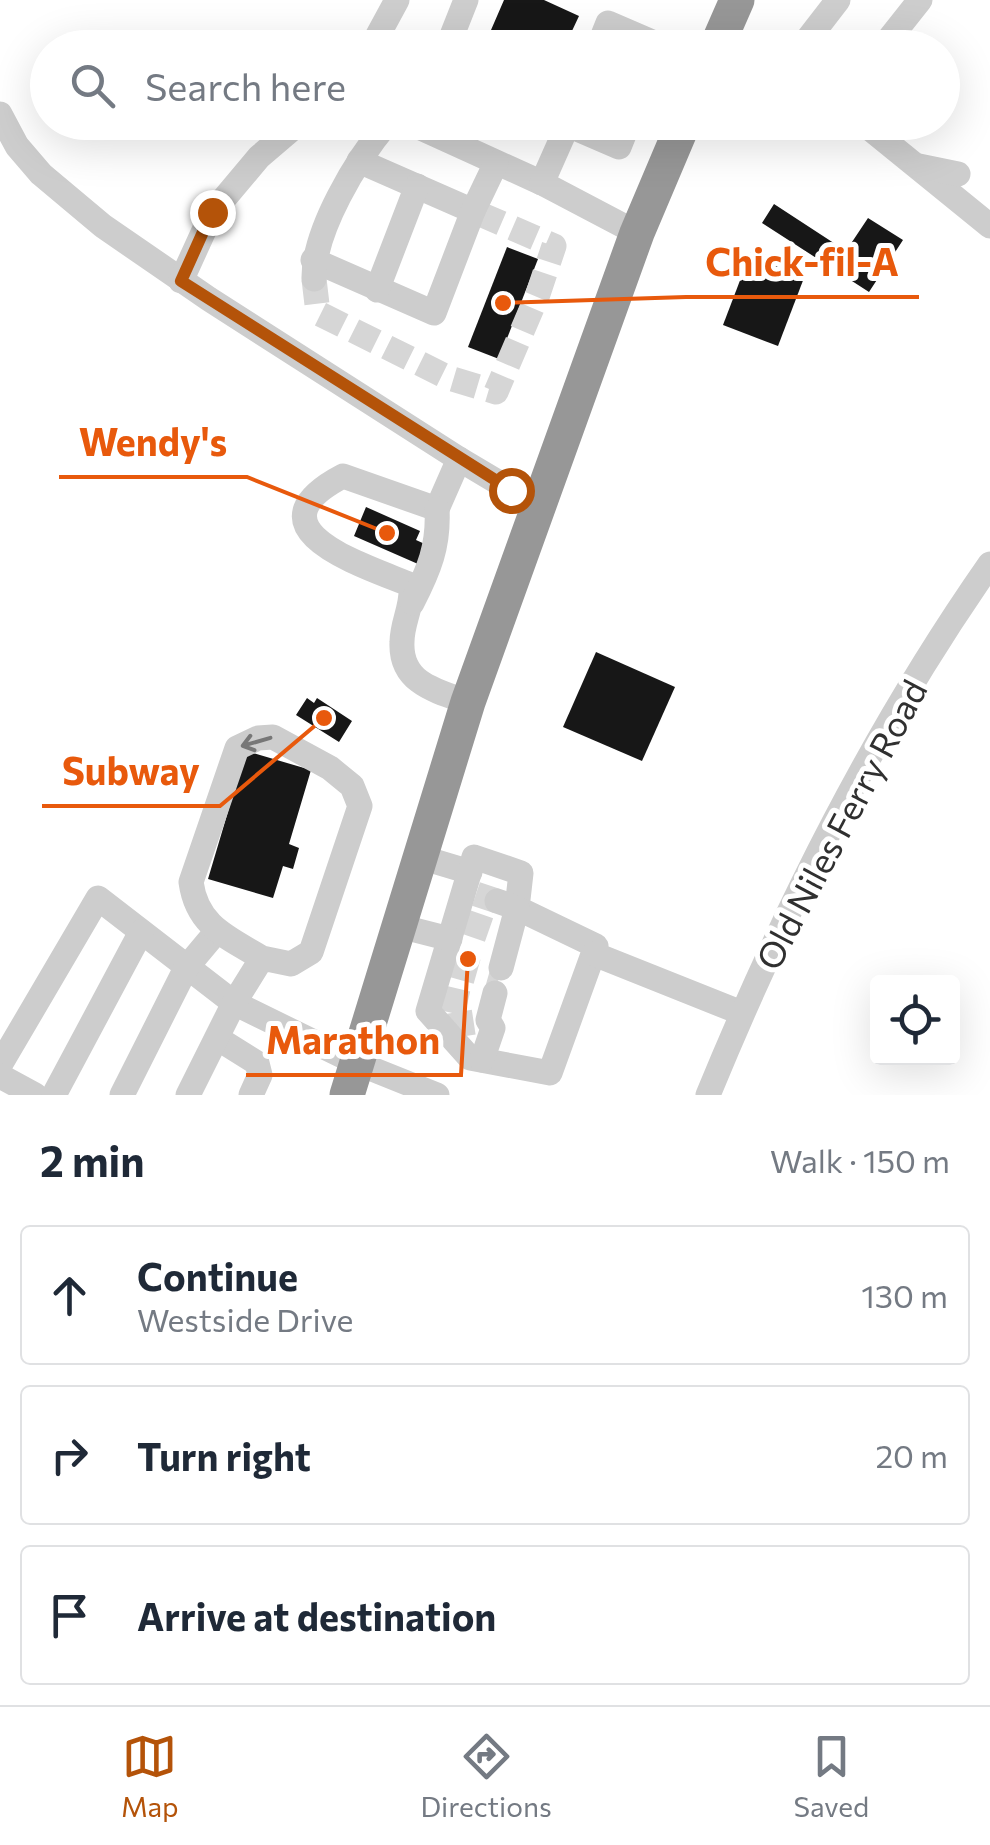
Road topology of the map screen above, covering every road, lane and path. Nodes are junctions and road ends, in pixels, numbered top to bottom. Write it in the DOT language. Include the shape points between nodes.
graph roads {
  1 [pos="396,0"];
  2 [pos="466,0"];
  3 [pos="737,0"];
  4 [pos="838,0"];
  5 [pos="920,0"];
  6 [pos="380,30"];
  7 [pos="454,30"];
  8 [pos="605,30"];
  9 [pos="624,30"];
  10 [pos="724,30"];
  11 [pos="815,30"];
  12 [pos="896,30"];
  13 [pos="0,114"];
  14 [pos="279,140"];
  15 [pos="373,140"];
  16 [pos="448,140"];
  17 [pos="562,140"];
  18 [pos="677,140"];
  19 [pos="884,140"];
  20 [pos="17,146"];
  21 [pos="359,162"];
  22 [pos="496,163"];
  23 [pos="914,164"];
  24 [pos="0,168"];
  25 [pos="542,184"];
  26 [pos="417,186"];
  27 [pos="473,211"];
  28 [pos="984,221"];
  29 [pos="638,233"];
  30 [pos="181,281"];
  31 [pos="377,290"];
  32 [pos="458,460"];
  33 [pos="538,506"];
  34 [pos="437,509"];
  35 [pos="990,564"];
  36 [pos="412,603"];
  37 [pos="468,702"];
  38 [pos="420,856"];
  39 [pos="485,893"];
  40 [pos="399,926"];
  41 [pos="141,932"];
  42 [pos="217,932"];
  43 [pos="466,939"];
  44 [pos="594,954"];
  45 [pos="262,958"];
  46 [pos="186,968"];
  47 [pos="234,1003"];
  48 [pos="742,1013"];
  49 [pos="217,1038"];
  50 [pos="482,1060"];
  51 [pos="0,1065"];
  52 [pos="519,1069"];
  53 [pos="0,1076"];
  54 [pos="352,1079"];
  55 [pos="34,1095"];
  56 [pos="54,1095"];
  57 [pos="122,1095"];
  58 [pos="188,1095"];
  59 [pos="251,1095"];
  60 [pos="436,1095"];
  61 [pos="510,1095"];
  62 [pos="708,1095"];
  1 -- 6 [label="street"];
  2 -- 7 [label="street"];
  3 -- 10 [label="highway"];
  4 -- 11 [label="street"];
  5 -- 12 [label="street"];
  8 -- 9 [label="street" via="608,23"];
  13 -- 20 [label="street"];
  14 -- 30 [label="street" via="212,212"];
  15 -- 21 [label="street"];
  16 -- 22 [label="street"];
  17 -- 25 [label="street"];
  18 -- 29 [label="highway"];
  19 -- 23 [label="street"];
  20 -- 24 [label="street"];
  20 -- 30 [label="street" via="91,216"];
  21 -- 26 [label="street"];
  21 -- 31 [label="street" via="313,270"];
  22 -- 25 [label="street"];
  22 -- 27 [label="street"];
  23 -- 28 [label="street"];
  23 -- 28 [label="street" via="966,181"];
  25 -- 29 [label="street"];
  26 -- 27 [label="street"];
  26 -- 31 [label="street"];
  27 -- 31 [label="street" via="434,313"];
  29 -- 33 [label="highway"];
  30 -- 32 [label="street"];
  32 -- 33 [label="street"];
  32 -- 34 [label="street"];
  33 -- 37 [label="highway"];
  34 -- 36 [label="street" via="434,558"];
  34 -- 36 [label="street" via="342,476 311,499 304,521 327,549 411,586"];
  35 -- 48 [label="street, Old Niles Ferry Road" via="877,738"];
  36 -- 37 [label="street" via="402,642 408,672 425,687"];
  37 -- 38 [label="highway"];
  38 -- 39 [label="street"];
  38 -- 40 [label="highway"];
  39 -- 43 [label="street"];
  39 -- 43 [label="street"];
  39 -- 44 [label="street" via="596,946"];
  40 -- 43 [label="street"];
  40 -- 54 [label="highway"];
  41 -- 46 [label="street"];
  41 -- 51 [label="street" via="98,898"];
  41 -- 56 [label="street"];
  42 -- 45 [label="street"];
  45 -- 42 [label="street, one-way" via="291,964 311,952 360,806 352,786 330,768 272,737 237,748 190,882 194,904"];
  42 -- 46 [label="street"];
  43 -- 50 [label="street" via="493,1028"];
  43 -- 50 [label="street" via="428,1011 470,1058"];
  44 -- 48 [label="street"];
  44 -- 52 [label="street" via="550,1072"];
  45 -- 47 [label="street"];
  46 -- 47 [label="street"];
  46 -- 57 [label="street"];
  47 -- 49 [label="street"];
  47 -- 54 [label="street"];
  48 -- 62 [label="street, Old Niles Ferry Road"];
  49 -- 58 [label="street"];
  49 -- 59 [label="street" via="257,1063 260,1075"];
  50 -- 52 [label="street"];
  52 -- 61 [label="street"];
  53 -- 55 [label="street"];
  54 -- 60 [label="street"];
}
